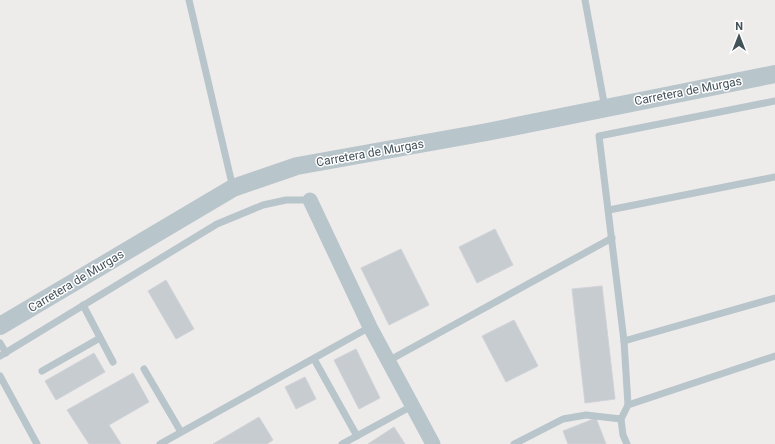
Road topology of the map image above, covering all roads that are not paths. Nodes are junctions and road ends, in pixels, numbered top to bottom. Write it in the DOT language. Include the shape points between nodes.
graph roads {
  1 [pos="189,0"];
  2 [pos="585,0"];
  3 [pos="775,74"];
  4 [pos="775,101"];
  5 [pos="605,108"];
  6 [pos="775,177"];
  7 [pos="233,188"];
  8 [pos="310,200"];
  9 [pos="609,210"];
  10 [pos="612,238"];
  11 [pos="775,298"];
  12 [pos="83,305"];
  13 [pos="0,326"];
  14 [pos="370,327"];
  15 [pos="100,338"];
  16 [pos="624,341"];
  17 [pos="0,344"];
  18 [pos="3,354"];
  19 [pos="775,356"];
  20 [pos="314,359"];
  21 [pos="388,361"];
  22 [pos="113,362"];
  23 [pos="144,369"];
  24 [pos="42,371"];
  25 [pos="0,376"];
  26 [pos="628,405"];
  27 [pos="412,406"];
  28 [pos="621,419"];
  29 [pos="181,432"];
  30 [pos="357,436"];
  31 [pos="37,444"];
  32 [pos="160,444"];
  33 [pos="342,444"];
  34 [pos="433,444"];
  35 [pos="514,444"];
  36 [pos="627,444"];
  1 -- 7 [label="lane"];
  2 -- 5 [label="lane"];
  3 -- 5 [label="street, Carretera de Murgas"];
  4 -- 9 [label="lane" via="599,136"];
  5 -- 7 [label="street, Carretera de Murgas" via="298,166"];
  6 -- 9 [label="lane"];
  7 -- 13 [label="street, Carretera de Murgas"];
  8 -- 12 [label="lane" via="286,200 217,224"];
  8 -- 14 [label="street"];
  9 -- 10 [label="lane"];
  10 -- 16 [label="lane"];
  10 -- 21 [label="lane"];
  11 -- 16 [label="lane"];
  12 -- 15 [label="lane"];
  12 -- 18 [label="lane"];
  14 -- 20 [label="lane"];
  14 -- 21 [label="street"];
  15 -- 22 [label="lane"];
  15 -- 24 [label="lane"];
  16 -- 26 [label="lane"];
  17 -- 18 [label="lane"];
  19 -- 26 [label="lane"];
  20 -- 29 [label="lane"];
  20 -- 30 [label="lane"];
  21 -- 27 [label="street"];
  23 -- 29 [label="lane"];
  25 -- 31 [label="lane"];
  26 -- 28 [label="lane"];
  27 -- 30 [label="lane"];
  27 -- 34 [label="street"];
  28 -- 35 [label="lane" via="586,415 563,419"];
  28 -- 36 [label="lane"];
  29 -- 32 [label="lane"];
  30 -- 33 [label="lane"];
}
